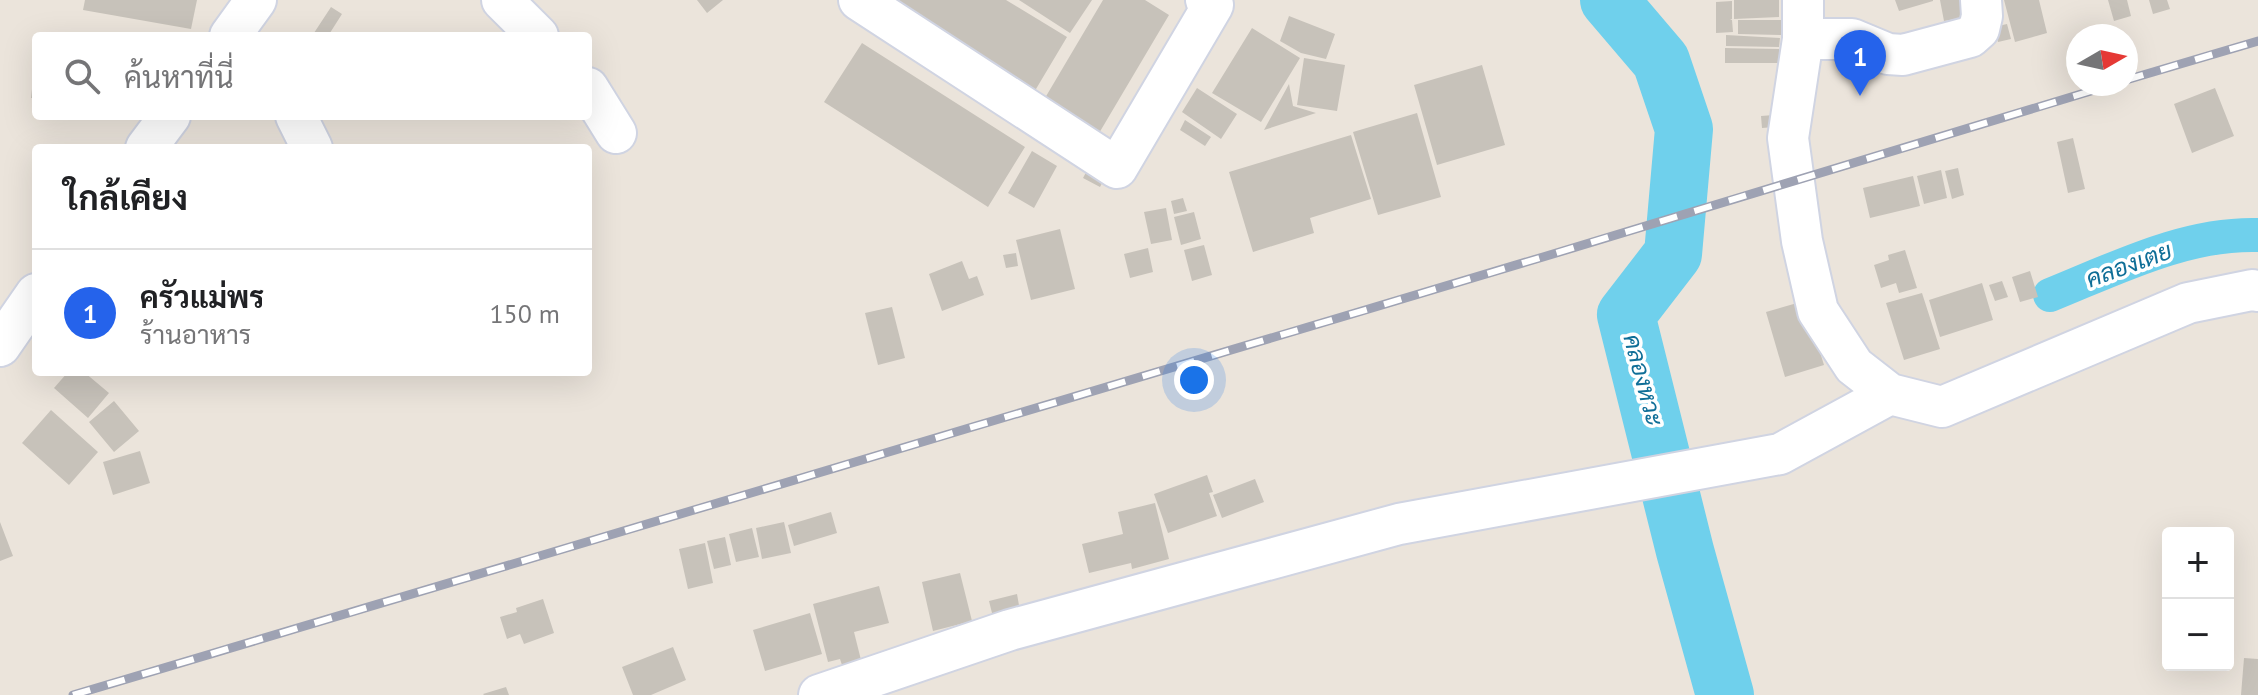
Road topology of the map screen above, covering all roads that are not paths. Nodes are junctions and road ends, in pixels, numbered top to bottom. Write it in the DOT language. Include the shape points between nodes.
graph roads {
  1 [pos="256,0"];
  2 [pos="502,0"];
  3 [pos="859,0"];
  4 [pos="1206,0"];
  5 [pos="1803,0"];
  6 [pos="1981,0"];
  7 [pos="234,32"];
  8 [pos="534,32"];
  9 [pos="1803,39"];
  10 [pos="592,94"];
  11 [pos="167,120"];
  12 [pos="298,120"];
  13 [pos="616,133"];
  14 [pos="149,144"];
  15 [pos="310,144"];
  16 [pos="2258,291"];
  17 [pos="32,300"];
  18 [pos="0,346"];
  19 [pos="1890,394"];
  20 [pos="819,695"];
  1 -- 7 [label="street"];
  2 -- 8 [label="street"];
  3 -- 4 [label="street" via="1117,168 1213,5"];
  5 -- 9 [label="street"];
  6 -- 9 [label="street" via="1979,29 1970,37 1903,55 1852,39"];
  9 -- 19 [label="street" via="1788,138 1818,311 1854,366"];
  10 -- 13 [label="street"];
  11 -- 14 [label="street"];
  12 -- 15 [label="street"];
  16 -- 19 [label="street" via="2188,303 1942,407"];
  17 -- 18 [label="street"];
  19 -- 20 [label="street" via="1780,454 1399,524 1010,630"];
}
